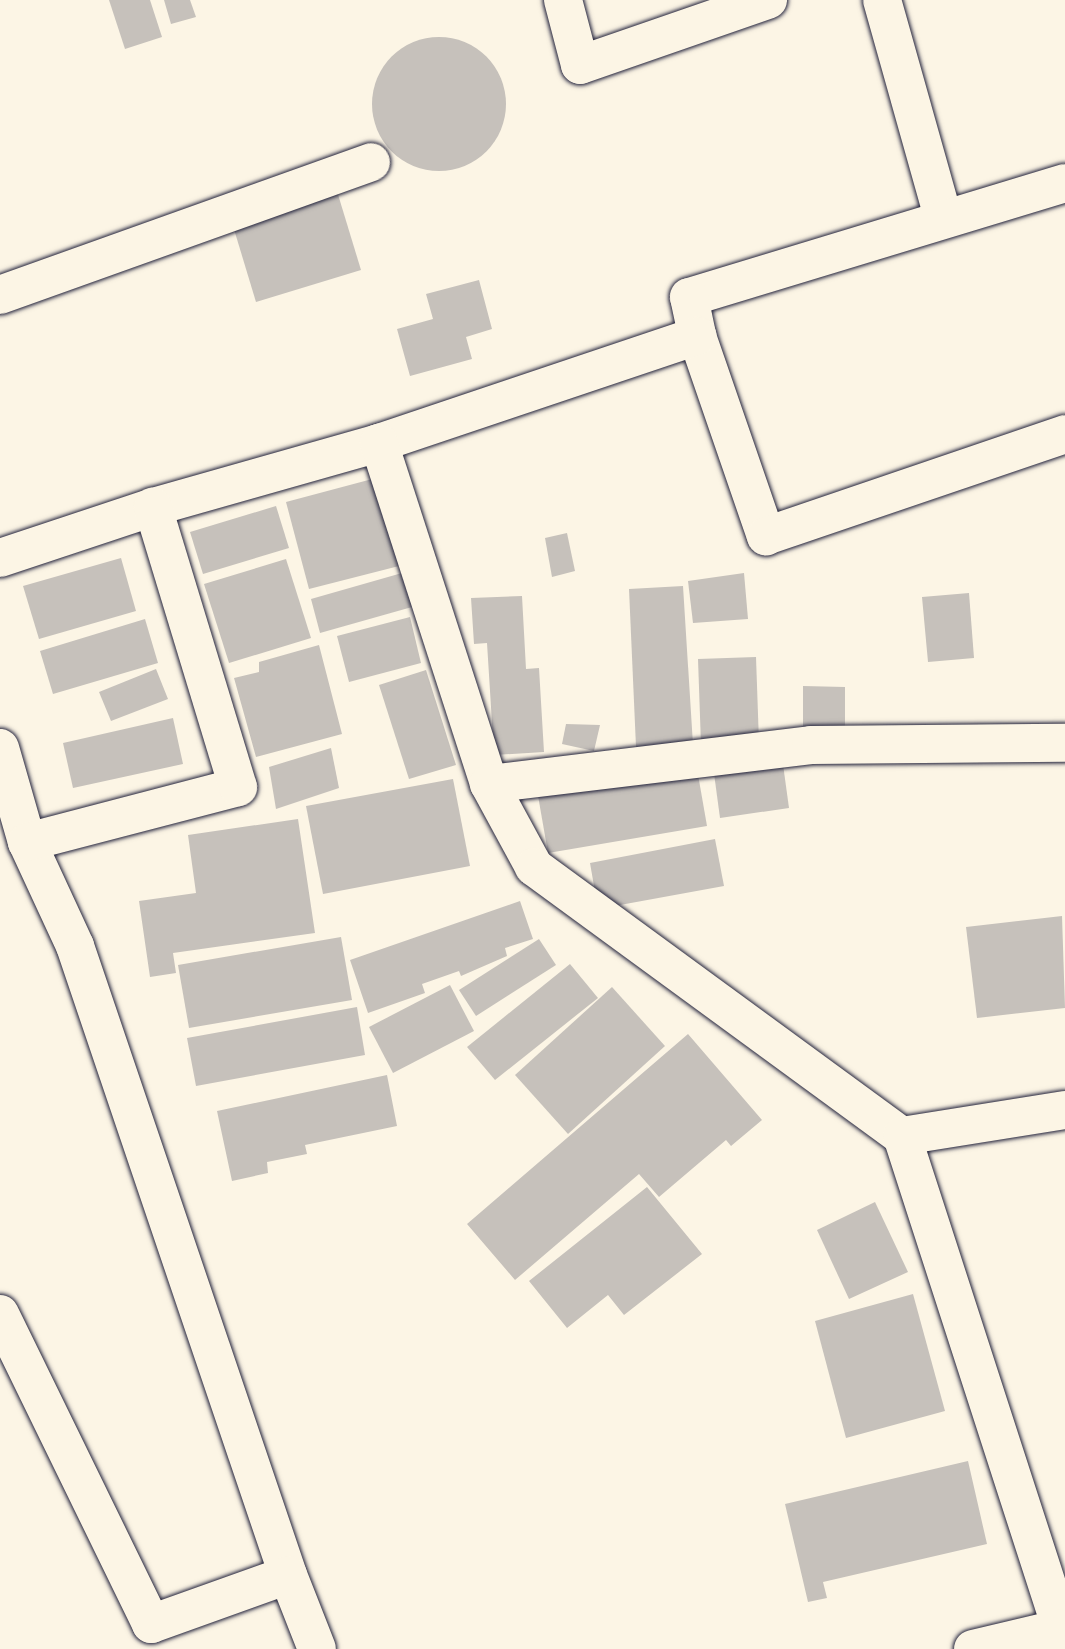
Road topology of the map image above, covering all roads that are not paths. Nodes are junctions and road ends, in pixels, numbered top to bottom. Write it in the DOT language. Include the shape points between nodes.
graph roads {
  1 [pos="563,0"];
  2 [pos="768,0"];
  3 [pos="882,0"];
  4 [pos="371,162"];
  5 [pos="1065,183"];
  6 [pos="943,216"];
  7 [pos="0,295"];
  8 [pos="697,336"];
  9 [pos="1065,434"];
  10 [pos="379,443"];
  11 [pos="153,507"];
  12 [pos="0,558"];
  13 [pos="1065,743"];
  14 [pos="0,748"];
  15 [pos="489,784"];
  16 [pos="27,842"];
  17 [pos="1065,1110"];
  18 [pos="902,1136"];
  19 [pos="0,1314"];
  20 [pos="288,1576"];
  21 [pos="1063,1634"];
  22 [pos="317,1649"];
  23 [pos="973,1649"];
  1 -- 2 [label="street" via="580,65"];
  3 -- 6 [label="street"];
  4 -- 7 [label="street"];
  5 -- 6 [label="street"];
  6 -- 8 [label="street" via="689,298"];
  8 -- 9 [label="street" via="766,536"];
  8 -- 10 [label="street"];
  10 -- 11 [label="street"];
  10 -- 15 [label="street"];
  11 -- 12 [label="street"];
  11 -- 16 [label="street" via="238,787"];
  13 -- 15 [label="street" via="811,745"];
  14 -- 16 [label="street"];
  15 -- 18 [label="street" via="534,867"];
  16 -- 20 [label="street" via="75,946"];
  17 -- 18 [label="street"];
  18 -- 21 [label="street"];
  19 -- 20 [label="street" via="150,1624"];
  20 -- 22 [label="street"];
  21 -- 23 [label="street"];
}
